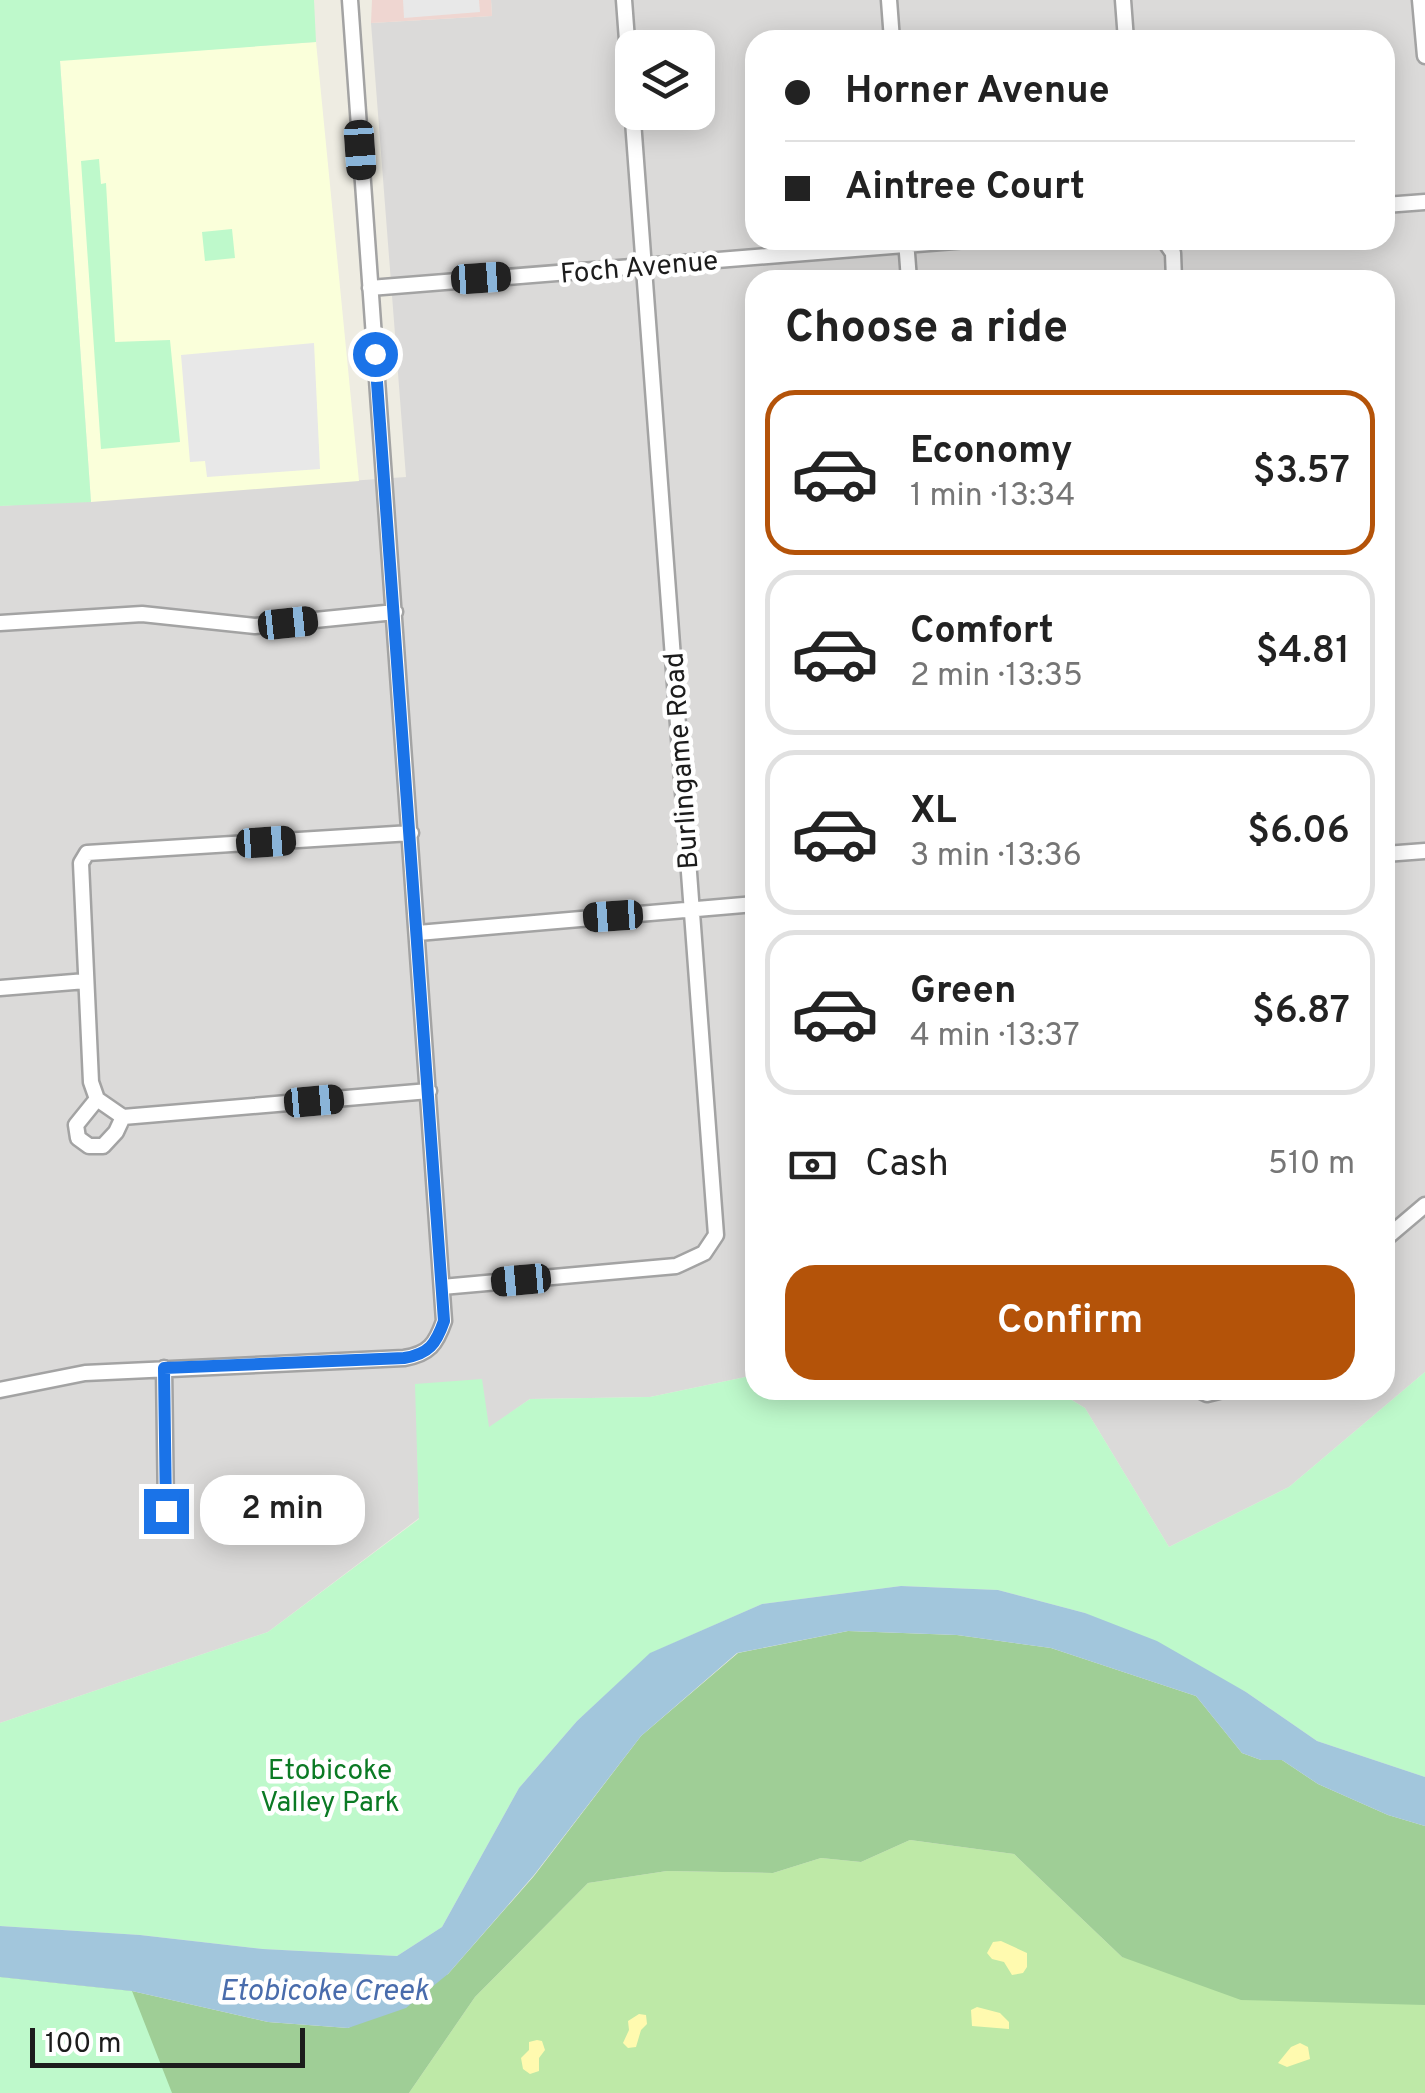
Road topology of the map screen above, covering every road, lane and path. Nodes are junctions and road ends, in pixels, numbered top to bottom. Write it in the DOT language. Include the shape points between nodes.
graph roads {
  1 [pos="350,0"];
  2 [pos="624,0"];
  3 [pos="889,0"];
  4 [pos="1124,0"];
  5 [pos="1420,0"];
  6 [pos="891,30"];
  7 [pos="1126,30"];
  8 [pos="1425,56"];
  9 [pos="1425,202"];
  10 [pos="1395,204"];
  11 [pos="822,250"];
  12 [pos="644,267"];
  13 [pos="370,288"];
  14 [pos="395,612"];
  15 [pos="0,623"];
  16 [pos="411,833"];
  17 [pos="1425,851"];
  18 [pos="1395,853"];
  19 [pos="745,905"];
  20 [pos="691,910"];
  21 [pos="418,933"];
  22 [pos="86,981"];
  23 [pos="0,988"];
  24 [pos="429,1091"];
  25 [pos="97,1099"];
  26 [pos="123,1117"];
  27 [pos="1425,1204"];
  28 [pos="1395,1230"];
  29 [pos="442,1287"];
  30 [pos="164,1368"];
  31 [pos="0,1390"];
  32 [pos="166,1511"];
  1 -- 13 [label="street"];
  2 -- 12 [label="street, Burlingame Road"];
  3 -- 6 [label="street"];
  4 -- 7 [label="street"];
  5 -- 8 [label="street"];
  9 -- 10 [label="street"];
  11 -- 12 [label="street, Foch Avenue"];
  12 -- 13 [label="street, Foch Avenue"];
  12 -- 20 [label="street, Burlingame Road"];
  13 -- 14 [label="street"];
  14 -- 15 [label="street" via="254,626 142,614"];
  14 -- 16 [label="street"];
  16 -- 21 [label="street"];
  16 -- 22 [label="street" via="87,853 81,863"];
  17 -- 18 [label="street"];
  19 -- 20 [label="street"];
  20 -- 21 [label="street"];
  20 -- 29 [label="street, Burlingame Road" via="716,1234 704,1253 676,1266"];
  21 -- 24 [label="street"];
  22 -- 23 [label="street"];
  22 -- 25 [label="street"];
  24 -- 26 [label="street"];
  24 -- 29 [label="street"];
  25 -- 26 [label="street"];
  25 -- 26 [label="street" via="76,1126 89,1146 103,1146"];
  27 -- 28 [label="street"];
  29 -- 30 [label="street" via="444,1321 433,1347 420,1356"];
  30 -- 31 [label="street" via="85,1373"];
  30 -- 32 [label="street"];
}
